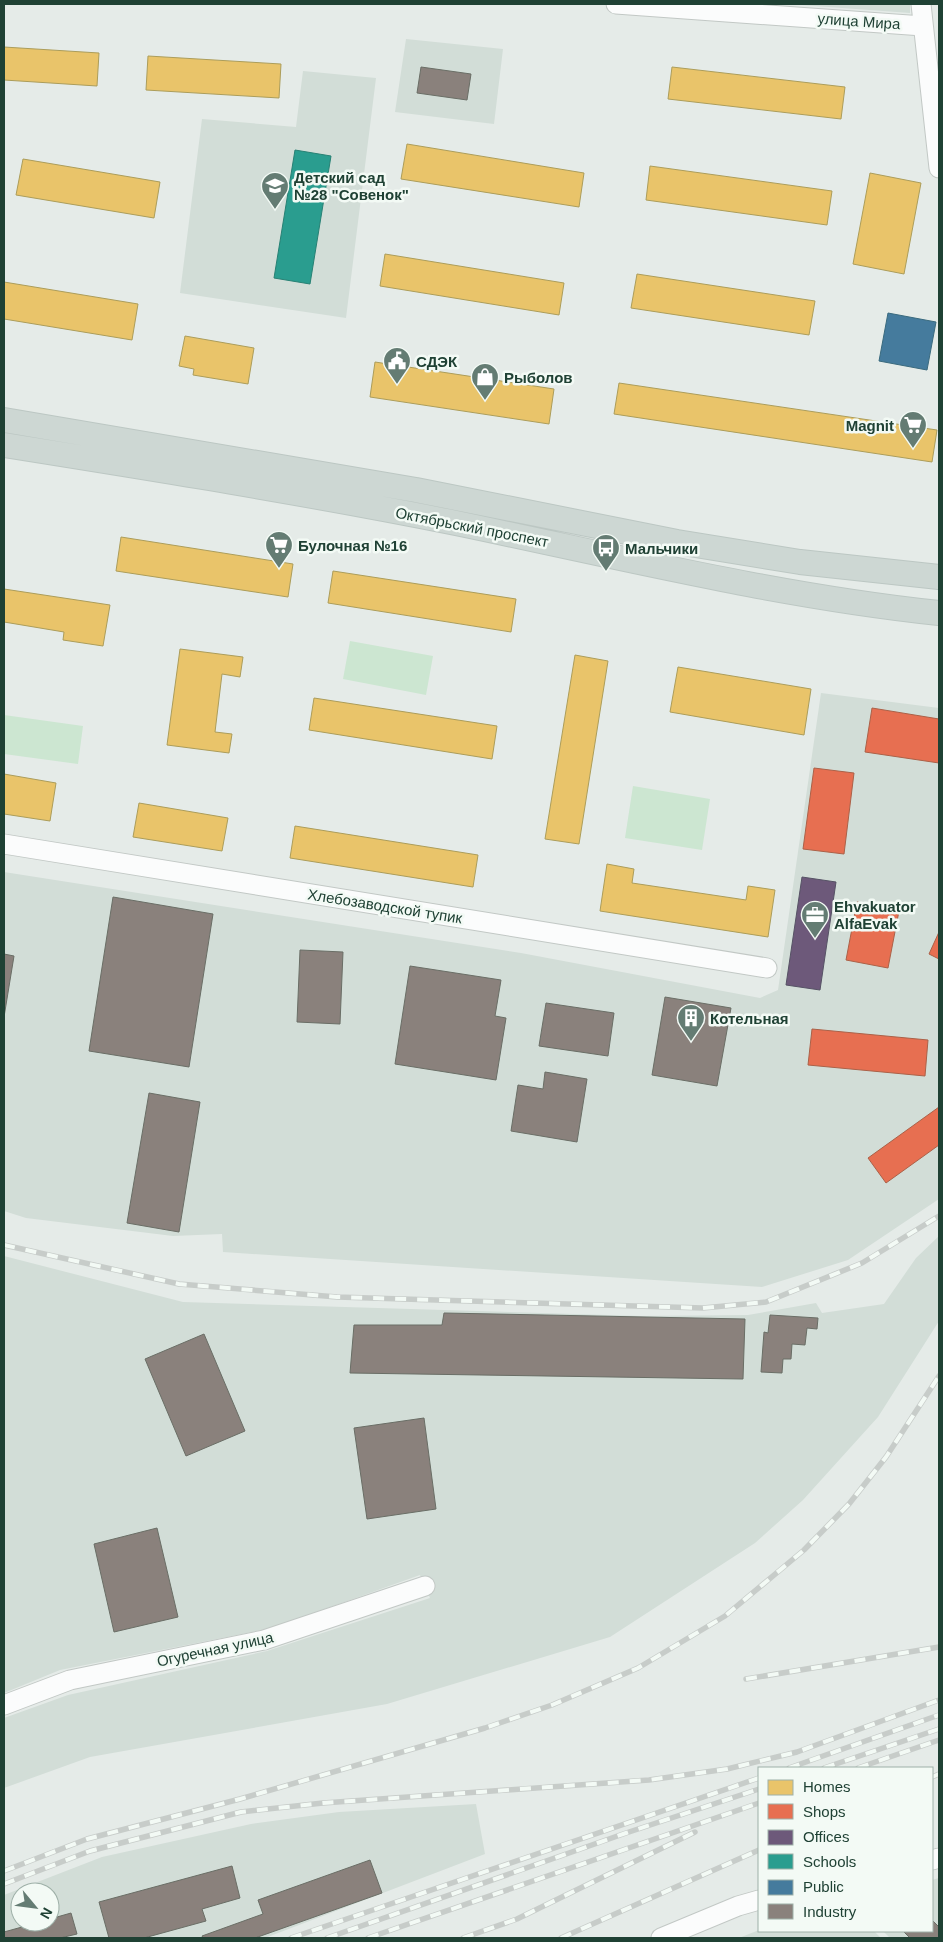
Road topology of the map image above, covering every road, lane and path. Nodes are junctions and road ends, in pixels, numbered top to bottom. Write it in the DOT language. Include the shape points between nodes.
graph roads {
  1 [pos="616,4"];
  2 [pos="922,15"];
  3 [pos="939,168"];
  4 [pos="4,420"];
  5 [pos="4,445"];
  6 [pos="939,578"];
  7 [pos="939,613"];
  8 [pos="4,844"];
  9 [pos="767,968"];
  10 [pos="424,1586"];
  11 [pos="4,1705"];
  12 [pos="758,1900"];
  13 [pos="661,1938"];
  1 -- 2 [label="street, улица Мира"];
  2 -- 3 [label="street"];
  4 -- 6 [label="main road, Октябрьский проспект" via="416,490 677,542 800,562"];
  5 -- 7 [label="main road, Октябрьский проспект" via="317,495 755,584"];
  8 -- 9 [label="street, Хлебозаводской тупик"];
  10 -- 11 [label="street, Огуречная улица" via="264,1640 70,1680"];
  12 -- 13 [label="street"];
}
